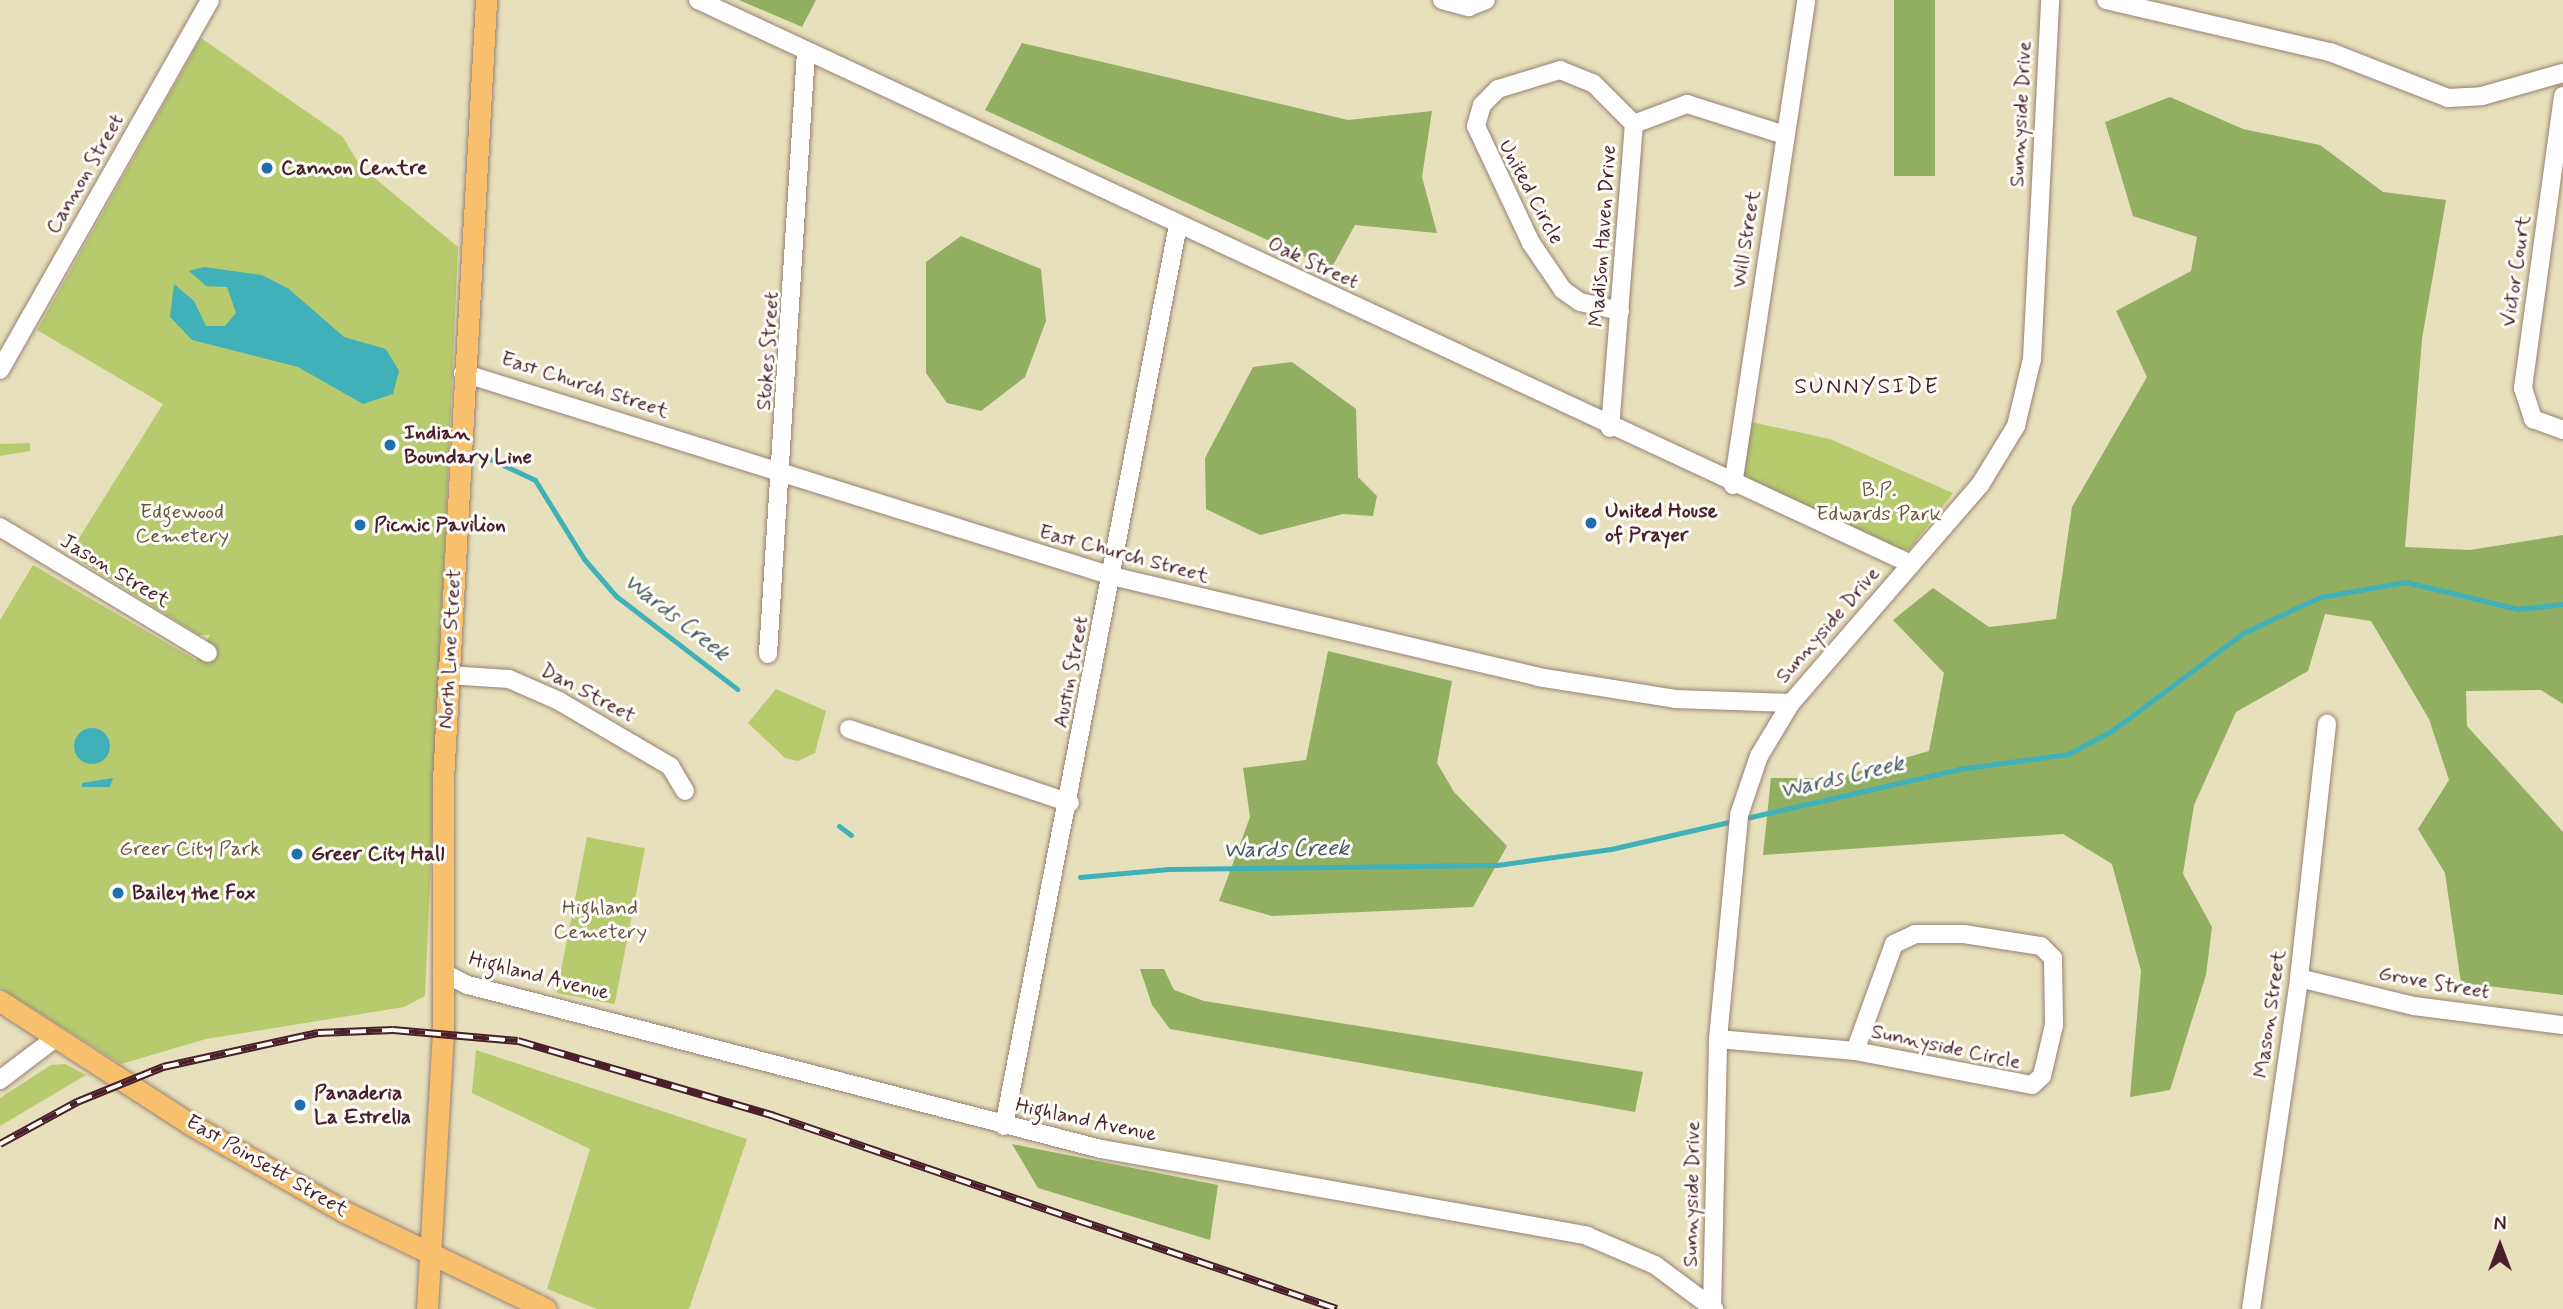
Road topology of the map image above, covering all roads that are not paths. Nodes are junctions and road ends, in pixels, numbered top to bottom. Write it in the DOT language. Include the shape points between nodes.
graph roads {
  1 [pos="210,0"];
  2 [pos="486,0"];
  3 [pos="698,0"];
  4 [pos="1442,0"];
  5 [pos="1486,0"];
  6 [pos="1806,0"];
  7 [pos="2050,0"];
  8 [pos="2106,0"];
  9 [pos="806,51"];
  10 [pos="2563,73"];
  11 [pos="2563,96"];
  12 [pos="1634,124"];
  13 [pos="1785,135"];
  14 [pos="1178,225"];
  15 [pos="1620,311"];
  16 [pos="0,370"];
  17 [pos="463,373"];
  18 [pos="1610,428"];
  19 [pos="2563,430"];
  20 [pos="783,474"];
  21 [pos="1733,485"];
  22 [pos="0,527"];
  23 [pos="1911,564"];
  24 [pos="1112,576"];
  25 [pos="208,653"];
  26 [pos="768,654"];
  27 [pos="448,675"];
  28 [pos="1791,703"];
  29 [pos="2327,724"];
  30 [pos="849,729"];
  31 [pos="685,791"];
  32 [pos="1070,803"];
  33 [pos="442,972"];
  34 [pos="2299,978"];
  35 [pos="0,1001"];
  36 [pos="2563,1025"];
  37 [pos="54,1039"];
  38 [pos="1718,1040"];
  39 [pos="1855,1051"];
  40 [pos="0,1080"];
  41 [pos="1003,1126"];
  42 [pos="429,1256"];
  43 [pos="426,1309"];
  44 [pos="546,1309"];
  45 [pos="1713,1309"];
  46 [pos="2251,1309"];
  1 -- 16 [label="street, Cannon Street"];
  2 -- 17 [label="main road, North Line Street"];
  3 -- 9 [label="street, Oak Street"];
  4 -- 5 [label="street" via="1469,7"];
  6 -- 13 [label="street, Will Street"];
  7 -- 23 [label="street, Sunnyside Drive" via="2027,393 2001,457"];
  8 -- 10 [label="street" via="2330,51 2448,98 2482,96"];
  9 -- 14 [label="street, Oak Street"];
  9 -- 20 [label="street, Stokes Street"];
  11 -- 19 [label="street, Victor Court" via="2523,399 2533,419"];
  12 -- 13 [label="street, Madison Haven Drive" via="1687,104"];
  12 -- 15 [label="street, Madison Haven Drive"];
  12 -- 15 [label="street, United Circle" via="1593,83 1560,70 1498,89 1482,105 1476,126 1531,243 1563,290 1580,302"];
  13 -- 21 [label="street, Will Street"];
  14 -- 18 [label="street, Oak Street"];
  14 -- 24 [label="street, Austin Street"];
  15 -- 18 [label="street, Madison Haven Drive"];
  17 -- 20 [label="street, East Church Street"];
  17 -- 27 [label="main road, North Line Street"];
  18 -- 21 [label="street, Oak Street"];
  20 -- 24 [label="street, East Church Street"];
  20 -- 26 [label="street, Stokes Street"];
  21 -- 23 [label="street, Oak Street"];
  22 -- 25 [label="street, Jason Street"];
  23 -- 28 [label="street, Sunnyside Drive"];
  24 -- 28 [label="street, East Church Street" via="1538,677 1675,699"];
  24 -- 32 [label="street, Austin Street"];
  27 -- 31 [label="street, Dan Street" via="509,679 559,701 670,766"];
  27 -- 33 [label="main road, North Line Street"];
  28 -- 38 [label="street, Sunnyside Drive" via="1759,757 1739,815"];
  29 -- 34 [label="street, Mason Street"];
  30 -- 32 [label="street"];
  32 -- 41 [label="street, Austin Street"];
  33 -- 41 [label="street, Highland Avenue" via="468,985"];
  33 -- 42 [label="main road, North Line Street"];
  34 -- 36 [label="street, Grove Street" via="2414,1006"];
  34 -- 46 [label="street, Mason Street"];
  35 -- 37 [label="main road, East Poinsett Street"];
  37 -- 40 [label="street"];
  37 -- 42 [label="main road, East Poinsett Street" via="256,1162"];
  38 -- 39 [label="street, Sunnyside Circle"];
  38 -- 45 [label="street, Sunnyside Drive"];
  39 -- 39 [label="street, Sunnyside Circle" via="2032,1085 2042,1076 2054,1025 2053,958 2041,946 1990,936 1900,939"];
  41 -- 45 [label="street, Highland Avenue" via="1101,1149 1587,1236 1655,1265"];
  42 -- 43 [label="main road, North Line Street"];
  42 -- 44 [label="main road, East Poinsett Street"];
}
